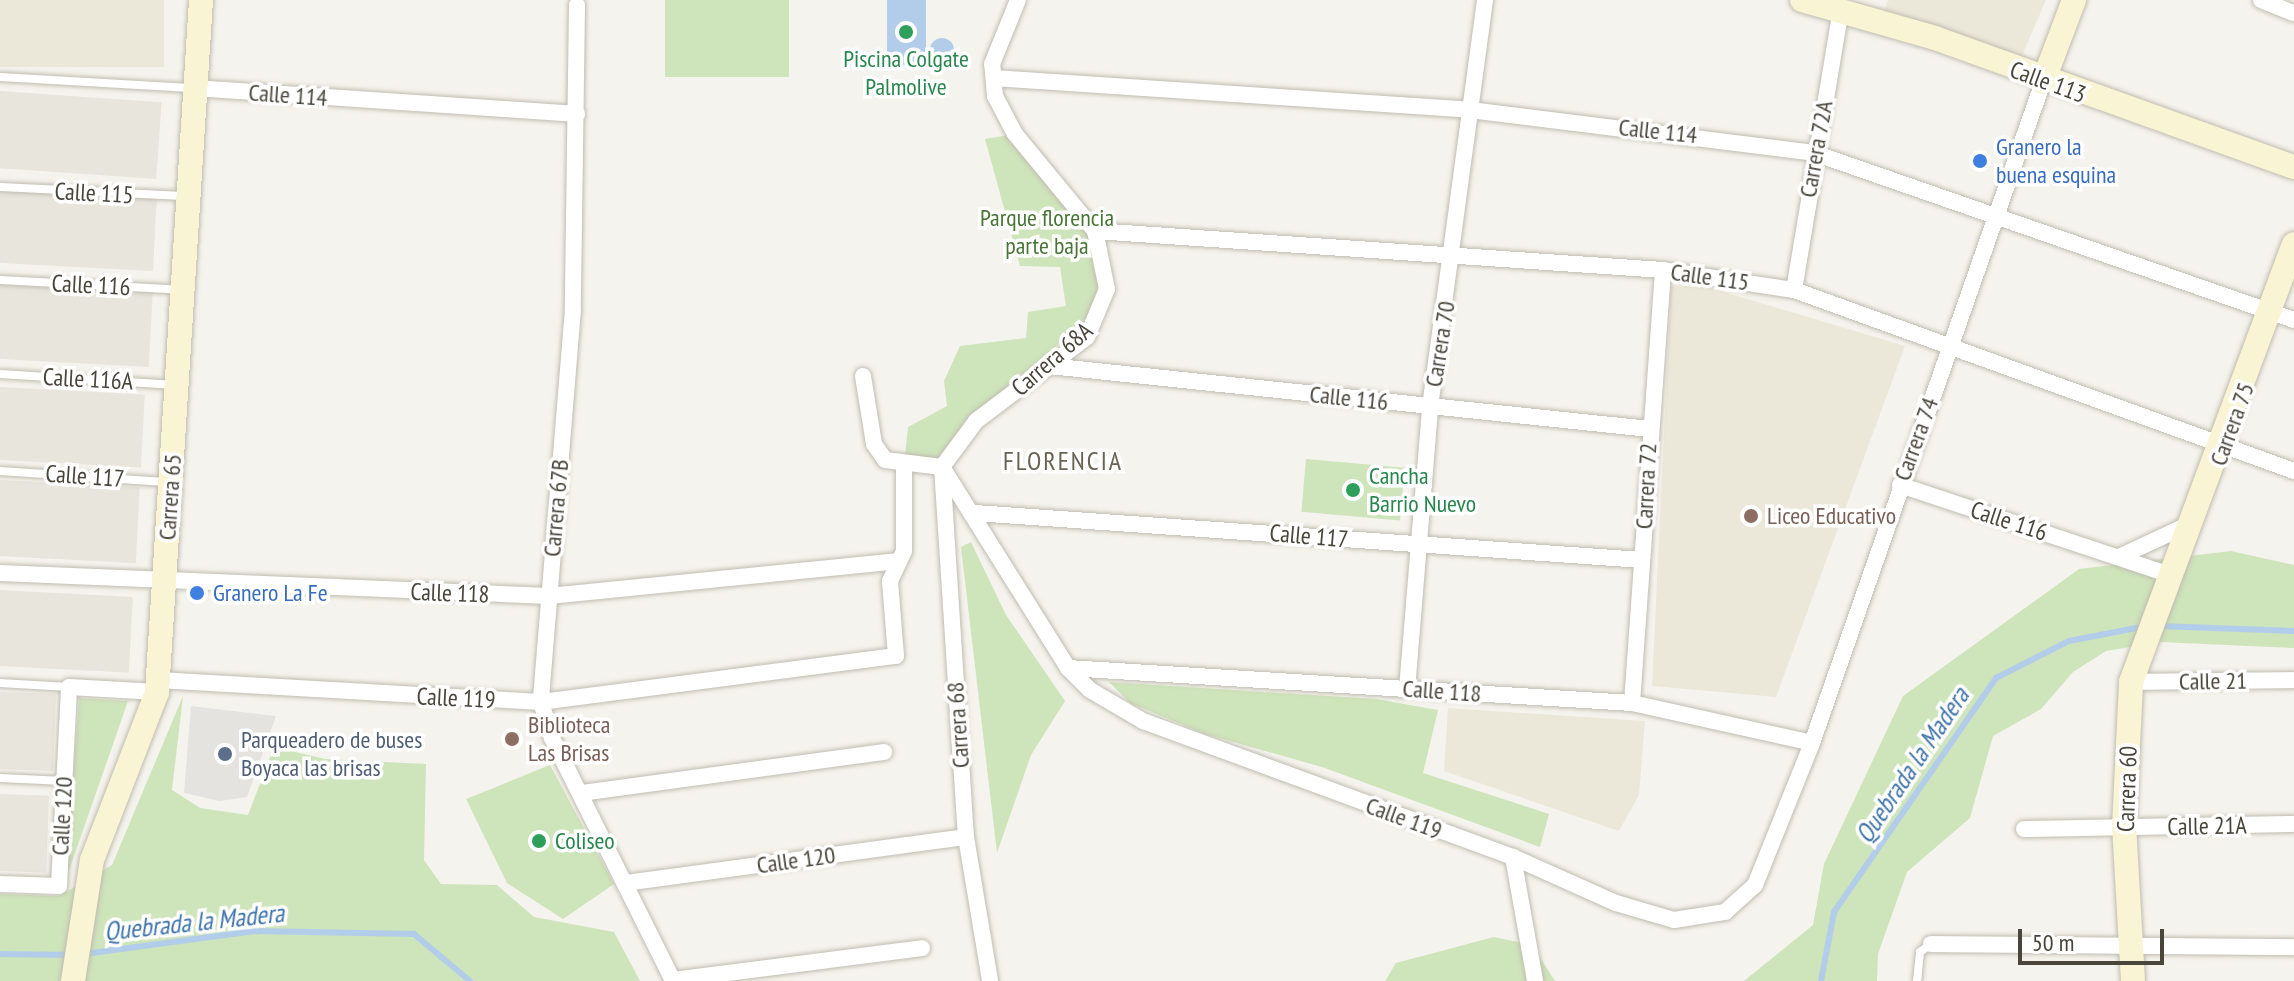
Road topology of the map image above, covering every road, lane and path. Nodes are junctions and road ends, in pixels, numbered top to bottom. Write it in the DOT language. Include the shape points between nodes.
graph roads {
  1 [pos="201,0"];
  2 [pos="1018,0"];
  3 [pos="1485,0"];
  4 [pos="1802,0"];
  5 [pos="2074,0"];
  6 [pos="2261,0"];
  7 [pos="577,5"];
  8 [pos="1841,9"];
  9 [pos="2294,13"];
  10 [pos="0,77"];
  11 [pos="994,78"];
  12 [pos="2043,82"];
  13 [pos="195,88"];
  14 [pos="1470,110"];
  15 [pos="577,114"];
  16 [pos="1814,153"];
  17 [pos="2294,167"];
  18 [pos="0,187"];
  19 [pos="189,196"];
  20 [pos="1994,220"];
  21 [pos="1095,231"];
  22 [pos="2294,244"];
  23 [pos="1453,255"];
  24 [pos="1663,270"];
  25 [pos="0,280"];
  26 [pos="182,290"];
  27 [pos="1794,290"];
  28 [pos="2283,316"];
  29 [pos="1951,346"];
  30 [pos="1049,366"];
  31 [pos="0,374"];
  32 [pos="863,376"];
  33 [pos="177,385"];
  34 [pos="1430,407"];
  35 [pos="1649,429"];
  36 [pos="2225,446"];
  37 [pos="904,466"];
  38 [pos="942,467"];
  39 [pos="0,471"];
  40 [pos="2294,471"];
  41 [pos="171,482"];
  42 [pos="1900,485"];
  43 [pos="975,513"];
  44 [pos="2194,522"];
  45 [pos="1418,546"];
  46 [pos="2119,557"];
  47 [pos="1642,560"];
  48 [pos="899,561"];
  49 [pos="0,573"];
  50 [pos="2174,576"];
  51 [pos="164,582"];
  52 [pos="549,596"];
  53 [pos="2164,602"];
  54 [pos="1068,668"];
  55 [pos="2294,680"];
  56 [pos="2131,682"];
  57 [pos="0,683"];
  58 [pos="157,686"];
  59 [pos="69,687"];
  60 [pos="1407,689"];
  61 [pos="541,702"];
  62 [pos="1632,703"];
  63 [pos="1812,743"];
  64 [pos="884,752"];
  65 [pos="0,778"];
  66 [pos="64,781"];
  67 [pos="581,793"];
  68 [pos="2294,824"];
  69 [pos="2124,827"];
  70 [pos="2024,829"];
  71 [pos="966,837"];
  72 [pos="1513,857"];
  73 [pos="625,883"];
  74 [pos="0,884"];
  75 [pos="1725,912"];
  76 [pos="1931,944"];
  77 [pos="2129,947"];
  78 [pos="2294,947"];
  79 [pos="922,948"];
  80 [pos="73,981"];
  81 [pos="673,981"];
  82 [pos="990,981"];
  83 [pos="1535,981"];
  84 [pos="1917,981"];
  85 [pos="2133,981"];
  1 -- 13 [label="main road, Carrera 65"];
  2 -- 11 [label="street" via="992,64"];
  3 -- 14 [label="street, Carrera 70"];
  4 -- 8 [label="main road, Calle 113"];
  5 -- 12 [label="main road, Carrera 74"];
  6 -- 9 [label="street"];
  7 -- 15 [label="street, Carrera 67B"];
  8 -- 12 [label="main road, Calle 113"];
  8 -- 16 [label="street, Carrera 72A"];
  10 -- 13 [label="lane, Calle 114"];
  11 -- 14 [label="street, Calle 114"];
  11 -- 21 [label="street, Carrera 68A" via="1015,134"];
  12 -- 17 [label="main road, Calle 113"];
  12 -- 20 [label="street, Carrera 74"];
  13 -- 15 [label="street, Calle 114"];
  13 -- 19 [label="main road, Carrera 65"];
  14 -- 16 [label="street, Calle 114"];
  14 -- 23 [label="street, Carrera 70"];
  15 -- 52 [label="street, Carrera 67B" via="573,309"];
  16 -- 20 [label="street, Calle 114"];
  16 -- 27 [label="street, Carrera 72A"];
  18 -- 19 [label="lane, Calle 115"];
  19 -- 26 [label="main road, Carrera 65"];
  20 -- 28 [label="street, Calle 114"];
  20 -- 29 [label="street, Carrera 74"];
  21 -- 23 [label="street, Calle 115"];
  21 -- 30 [label="street, Carrera 68A" via="1107,289 1099,318"];
  22 -- 28 [label="main road, Carrera 75"];
  23 -- 24 [label="street, Calle 115"];
  23 -- 34 [label="street, Carrera 70"];
  24 -- 27 [label="street, Calle 115"];
  24 -- 35 [label="street, Carrera 72"];
  25 -- 26 [label="lane, Calle 116"];
  26 -- 33 [label="main road, Carrera 65"];
  27 -- 29 [label="street, Calle 115"];
  28 -- 36 [label="main road, Carrera 75"];
  29 -- 36 [label="street, Calle 115"];
  29 -- 42 [label="street, Carrera 74"];
  30 -- 34 [label="street, Calle 116"];
  30 -- 38 [label="street, Carrera 68A" via="976,421"];
  31 -- 33 [label="lane, Calle 116A"];
  32 -- 37 [label="street" via="874,444 885,460"];
  33 -- 41 [label="main road, Carrera 65"];
  34 -- 35 [label="street, Calle 116"];
  34 -- 45 [label="street, Carrera 70"];
  35 -- 47 [label="street, Carrera 72"];
  36 -- 40 [label="street, Calle 115"];
  36 -- 44 [label="main road, Carrera 75"];
  37 -- 38 [label="street"];
  37 -- 48 [label="street"];
  38 -- 43 [label="street"];
  38 -- 71 [label="street, Carrera 68"];
  39 -- 41 [label="lane, Calle 117"];
  41 -- 51 [label="main road, Carrera 65"];
  42 -- 46 [label="street, Calle 116"];
  42 -- 63 [label="street, Carrera 74"];
  43 -- 45 [label="street, Calle 117"];
  43 -- 54 [label="street"];
  44 -- 46 [label="street"];
  44 -- 50 [label="main road, Carrera 75"];
  45 -- 47 [label="street, Calle 117"];
  45 -- 60 [label="street, Carrera 70"];
  46 -- 50 [label="street, Calle 116"];
  47 -- 62 [label="street, Carrera 72"];
  48 -- 52 [label="street, Calle 118"];
  48 -- 61 [label="street, Calle 119" via="890,581 896,656"];
  49 -- 51 [label="street, Calle 118"];
  50 -- 53 [label="main road, Carrera 75"];
  51 -- 52 [label="street, Calle 118"];
  51 -- 58 [label="main road, Carrera 65"];
  52 -- 61 [label="street, Carrera 67B"];
  53 -- 56 [label="main road, Carrera 60"];
  54 -- 60 [label="street, Calle 118"];
  54 -- 72 [label="street, Calle 119" via="1090,690 1143,721"];
  55 -- 56 [label="street, Calle 21"];
  56 -- 69 [label="main road, Carrera 60"];
  57 -- 59 [label="lane, Calle 119"];
  58 -- 59 [label="street, Calle 119"];
  58 -- 61 [label="street, Calle 119"];
  58 -- 80 [label="main road, Carrera 65" via="92,860"];
  59 -- 66 [label="street, Calle 120"];
  60 -- 62 [label="street, Calle 118"];
  61 -- 67 [label="street, Carrera 67B"];
  62 -- 63 [label="street, Calle 118"];
  63 -- 75 [label="street, Carrera 74" via="1755,885"];
  64 -- 67 [label="street"];
  65 -- 66 [label="lane"];
  66 -- 74 [label="street, Calle 120" via="59,886"];
  67 -- 73 [label="street, Carrera 67B"];
  68 -- 69 [label="street, Calle 21A"];
  69 -- 70 [label="street, Calle 21A"];
  69 -- 77 [label="main road, Carrera 60"];
  71 -- 73 [label="street, Calle 120"];
  71 -- 82 [label="street, Carrera 68"];
  72 -- 75 [label="street, Calle 119" via="1674,920"];
  72 -- 83 [label="street"];
  73 -- 81 [label="street, Carrera 67B"];
  76 -- 77 [label="street"];
  76 -- 84 [label="lane" via="1920,952"];
  77 -- 78 [label="street"];
  77 -- 85 [label="main road, Carrera 60"];
  79 -- 81 [label="street"];
}
